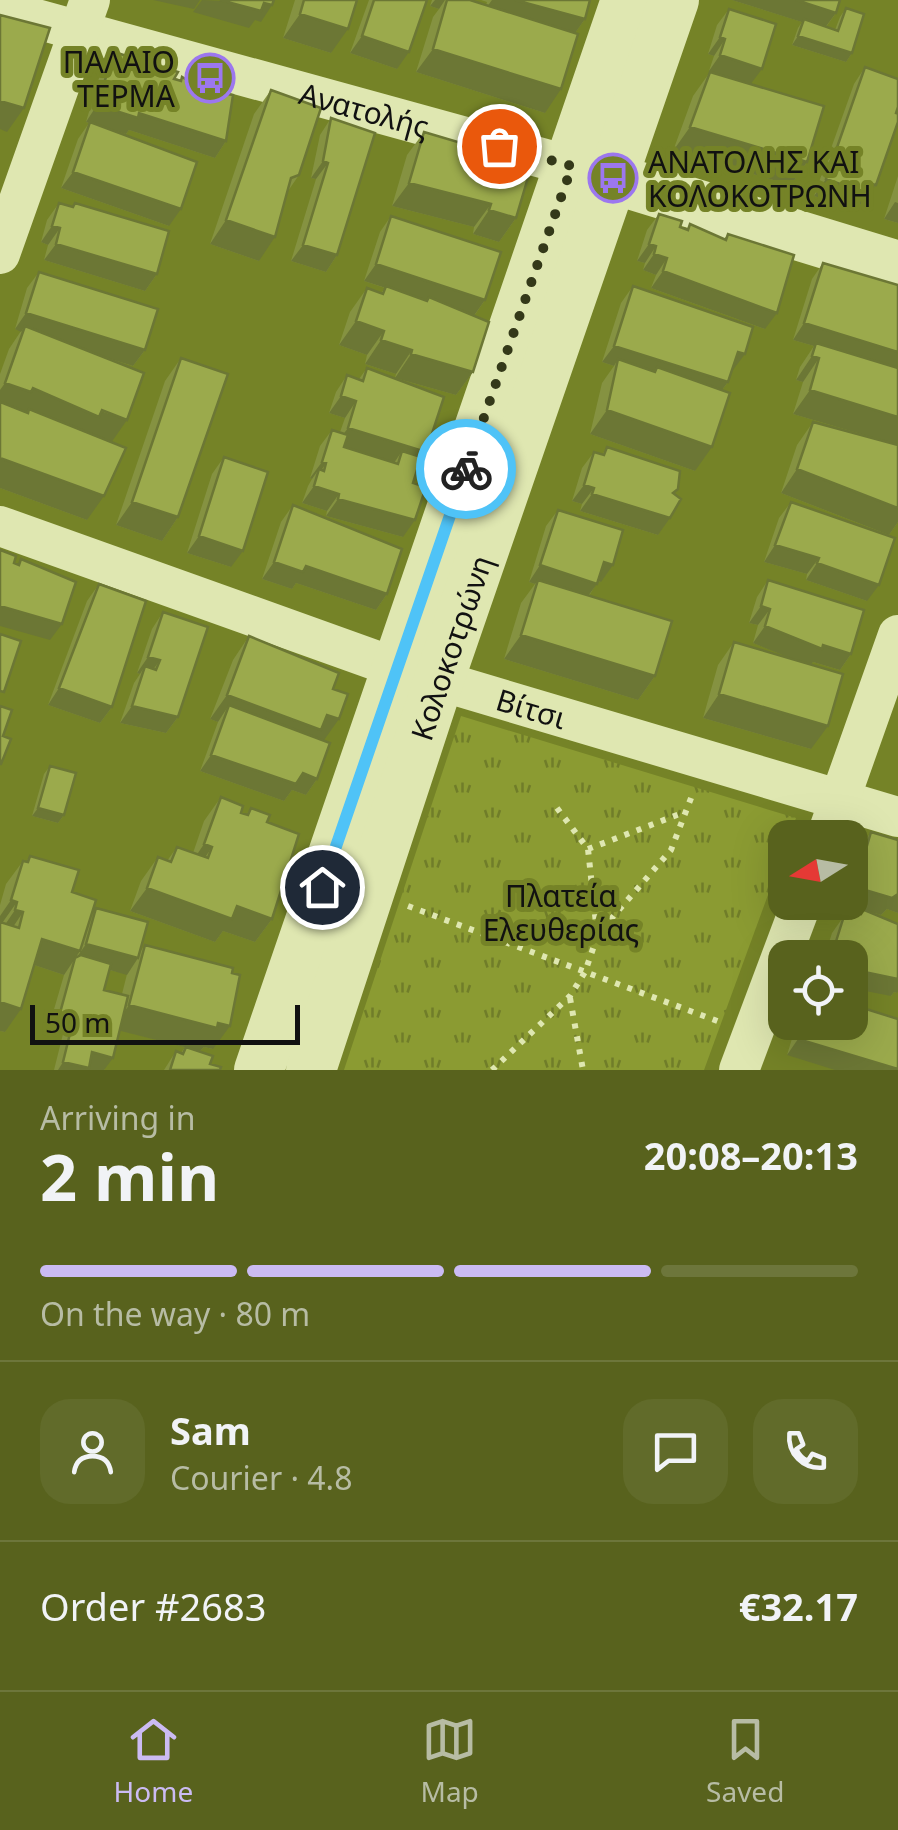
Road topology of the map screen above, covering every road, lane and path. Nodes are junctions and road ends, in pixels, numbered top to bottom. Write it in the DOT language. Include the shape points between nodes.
graph roads {
  1 [pos="626,0"];
  2 [pos="674,0"];
  3 [pos="0,9"];
  4 [pos="86,15"];
  5 [pos="592,172"];
  6 [pos="0,254"];
  7 [pos="898,266"];
  8 [pos="0,526"];
  9 [pos="898,635"];
  10 [pos="418,674"];
  11 [pos="692,797"];
  12 [pos="840,800"];
  13 [pos="557,808"];
  14 [pos="686,811"];
  15 [pos="898,817"];
  16 [pos="833,820"];
  17 [pos="588,848"];
  18 [pos="370,892"];
  19 [pos="795,920"];
  20 [pos="598,934"];
  21 [pos="585,972"];
  22 [pos="570,996"];
  23 [pos="700,1015"];
  24 [pos="260,1070"];
  25 [pos="311,1070"];
  26 [pos="492,1070"];
  27 [pos="582,1070"];
  28 [pos="739,1070"];
  1 -- 5 [label="street, Κολοκοτρώνη"];
  2 -- 5 [label="street, Κολοκοτρώνη"];
  3 -- 4 [label="street, Ανατολής"];
  4 -- 5 [label="street, Ανατολής"];
  4 -- 6 [label="street"];
  5 -- 7 [label="street, Ανατολής"];
  5 -- 10 [label="street, Κολοκοτρώνη"];
  8 -- 10 [label="street, Βίτσι"];
  9 -- 12 [label="street"];
  10 -- 12 [label="street, Βίτσι"];
  10 -- 18 [label="street, Κολοκοτρώνη"];
  10 -- 24 [label="street, Κολοκοτρώνη"];
  11 -- 14 [label="path"];
  12 -- 15 [label="street, Βίτσι"];
  12 -- 16 [label="street"];
  13 -- 17 [label="path"];
  14 -- 17 [label="path"];
  14 -- 20 [label="path" via="671,850"];
  17 -- 20 [label="path"];
  18 -- 21 [label="path"];
  18 -- 25 [label="street, Κολοκοτρώνη"];
  19 -- 28 [label="street"];
  20 -- 21 [label="path"];
  21 -- 22 [label="path"];
  21 -- 23 [label="path"];
  22 -- 26 [label="path"];
  22 -- 27 [label="path"];
}
